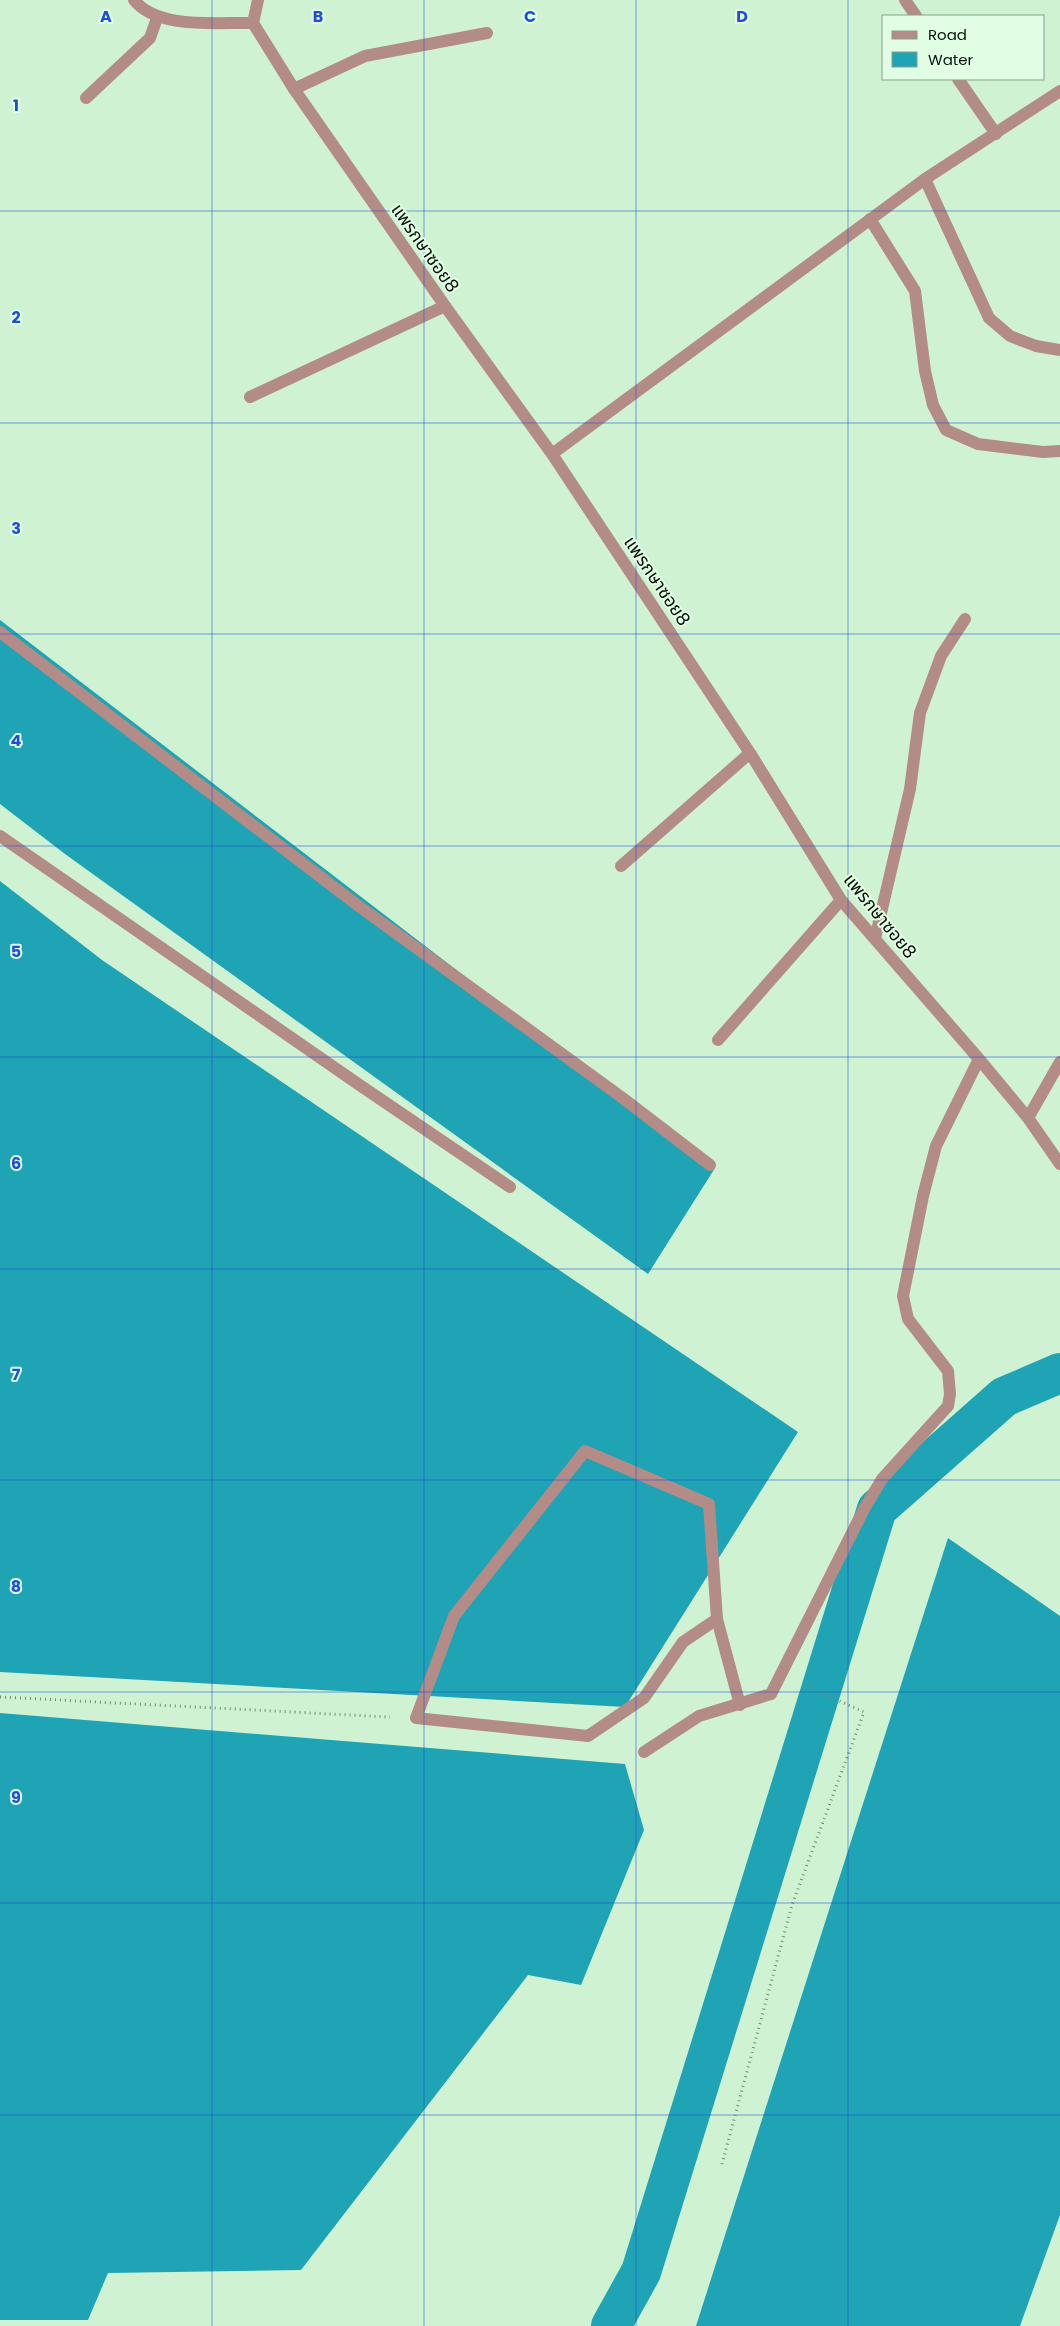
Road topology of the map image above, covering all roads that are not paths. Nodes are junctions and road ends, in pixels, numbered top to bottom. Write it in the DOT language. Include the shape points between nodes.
graph roads {
  1 [pos="134,0"];
  2 [pos="258,0"];
  3 [pos="905,0"];
  4 [pos="915,15"];
  5 [pos="157,18"];
  6 [pos="253,23"];
  7 [pos="487,33"];
  8 [pos="959,80"];
  9 [pos="294,89"];
  10 [pos="1060,91"];
  11 [pos="86,98"];
  12 [pos="996,134"];
  13 [pos="925,179"];
  14 [pos="870,220"];
  15 [pos="444,306"];
  16 [pos="1060,350"];
  17 [pos="250,397"];
  18 [pos="1060,451"];
  19 [pos="552,454"];
  20 [pos="965,619"];
  21 [pos="0,632"];
  22 [pos="750,753"];
  23 [pos="0,836"];
  24 [pos="621,866"];
  25 [pos="841,900"];
  26 [pos="875,939"];
  27 [pos="718,1040"];
  28 [pos="979,1059"];
  29 [pos="1060,1062"];
  30 [pos="1028,1118"];
  31 [pos="1060,1164"];
  32 [pos="710,1165"];
  33 [pos="510,1187"];
  34 [pos="716,1619"];
  35 [pos="740,1705"];
  36 [pos="644,1752"];
  1 -- 5 [label="street"];
  2 -- 6 [label="street"];
  3 -- 4 [label="street"];
  5 -- 6 [label="street" via="184,22"];
  5 -- 11 [label="street" via="150,38"];
  6 -- 9 [label="street, แพรกษาซอย8"];
  7 -- 9 [label="street" via="365,56"];
  8 -- 12 [label="street"];
  9 -- 15 [label="street, แพรกษาซอย8"];
  10 -- 12 [label="street"];
  12 -- 13 [label="street"];
  13 -- 14 [label="street"];
  13 -- 16 [label="street" via="989,318 1010,336 1036,346"];
  14 -- 18 [label="street" via="915,290 925,370 933,406 946,430 978,444 1042,452"];
  14 -- 19 [label="street"];
  15 -- 17 [label="street"];
  15 -- 19 [label="street, แพรกษาซอย8"];
  19 -- 22 [label="street, แพรกษาซอย8"];
  20 -- 26 [label="street" via="941,656 920,713 910,790"];
  21 -- 32 [label="street" via="356,904 624,1098"];
  22 -- 24 [label="street"];
  22 -- 25 [label="street, แพรกษาซอย8"];
  23 -- 33 [label="street"];
  25 -- 26 [label="street, แพรกษาซอย8"];
  25 -- 27 [label="street"];
  26 -- 28 [label="street, แพรกษาซอย8"];
  28 -- 30 [label="street, แพรกษาซอย8"];
  28 -- 35 [label="street" via="936,1146 903,1296 908,1320 948,1371 948,1406 882,1479 770,1694"];
  29 -- 30 [label="street"];
  30 -- 31 [label="street, แพรกษาซอย8"];
  34 -- 34 [label="street" via="709,1504 585,1452 454,1616 416,1718 588,1736 644,1698 683,1642"];
  34 -- 35 [label="street"];
  35 -- 36 [label="street" via="699,1716"];
}
